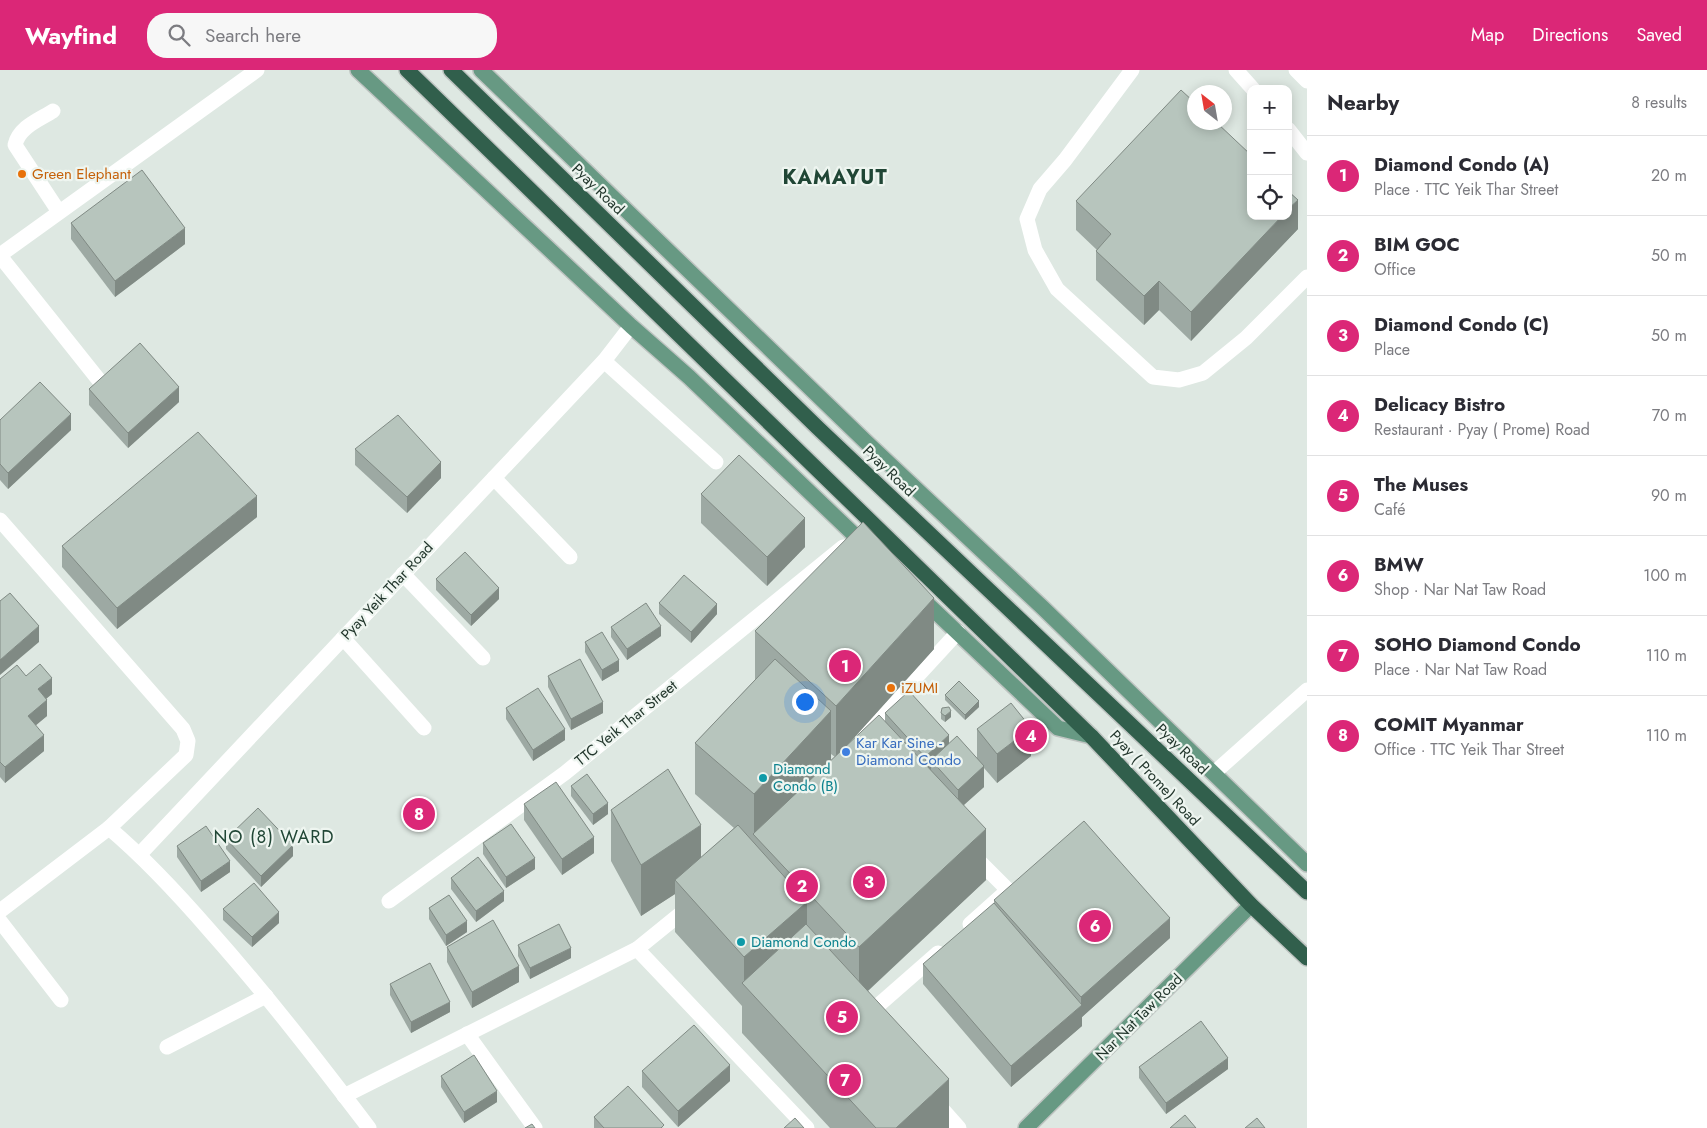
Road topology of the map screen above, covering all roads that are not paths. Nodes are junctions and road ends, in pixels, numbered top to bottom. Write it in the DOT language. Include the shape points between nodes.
graph roads {
  1 [pos="257,70"];
  2 [pos="358,70"];
  3 [pos="406,70"];
  4 [pos="451,70"];
  5 [pos="481,70"];
  6 [pos="1132,70"];
  7 [pos="1236,70"];
  8 [pos="1296,70"];
  9 [pos="1307,81"];
  10 [pos="1249,85"];
  11 [pos="53,111"];
  12 [pos="1289,130"];
  13 [pos="1307,153"];
  14 [pos="59,212"];
  15 [pos="0,255"];
  16 [pos="1307,277"];
  17 [pos="631,326"];
  18 [pos="604,361"];
  19 [pos="102,384"];
  20 [pos="716,462"];
  21 [pos="494,478"];
  22 [pos="0,520"];
  23 [pos="857,538"];
  24 [pos="570,556"];
  25 [pos="879,558"];
  26 [pos="403,574"];
  27 [pos="908,585"];
  28 [pos="958,632"];
  29 [pos="343,638"];
  30 [pos="483,658"];
  31 [pos="1307,690"];
  32 [pos="424,728"];
  33 [pos="1091,736"];
  34 [pos="860,744"];
  35 [pos="1214,773"];
  36 [pos="109,828"];
  37 [pos="960,842"];
  38 [pos="140,854"];
  39 [pos="1307,864"];
  40 [pos="1307,892"];
  41 [pos="698,900"];
  42 [pos="389,901"];
  43 [pos="1251,904"];
  44 [pos="0,911"];
  45 [pos="0,921"];
  46 [pos="637,949"];
  47 [pos="1307,958"];
  48 [pos="266,996"];
  49 [pos="61,1000"];
  50 [pos="877,1033"];
  51 [pos="467,1034"];
  52 [pos="167,1047"];
  53 [pos="927,1091"];
  54 [pos="344,1096"];
  55 [pos="363,1126"];
  56 [pos="535,1128"];
  57 [pos="806,1128"];
  58 [pos="959,1128"];
  59 [pos="1026,1128"];
  1 -- 14 [label="street"];
  2 -- 17 [label="main road"];
  3 -- 33 [label="highway"];
  4 -- 40 [label="highway, Pyay Road" via="825,434"];
  5 -- 35 [label="main road, Pyay Road"];
  6 -- 16 [label="street" via="1040,189 1027,219 1035,250 1057,289 1153,377 1179,380 1203,373 1246,338"];
  7 -- 10 [label="street"];
  8 -- 9 [label="street"];
  11 -- 14 [label="street" via="17,136 15,145"];
  12 -- 13 [label="street"];
  14 -- 15 [label="street"];
  15 -- 19 [label="street"];
  17 -- 18 [label="street, Pyay Yeik Thar Road"];
  17 -- 23 [label="main road"];
  18 -- 20 [label="street"];
  18 -- 21 [label="street, Pyay Yeik Thar Road"];
  21 -- 24 [label="street"];
  21 -- 26 [label="street, Pyay Yeik Thar Road"];
  22 -- 36 [label="street" via="183,729 188,741 186,755"];
  23 -- 25 [label="main road"];
  23 -- 42 [label="street, TTC Yeik Thar Street" via="825,560 566,773"];
  26 -- 29 [label="street, Pyay Yeik Thar Road"];
  26 -- 30 [label="street"];
  27 -- 28 [label="main road"];
  28 -- 33 [label="main road, Pyay ( Prome) Road" via="1058,728"];
  28 -- 34 [label="street"];
  29 -- 32 [label="street"];
  29 -- 38 [label="street, Pyay Yeik Thar Road"];
  31 -- 35 [label="street"];
  33 -- 43 [label="highway, Pyay ( Prome) Road"];
  35 -- 39 [label="main road, Pyay Road"];
  36 -- 38 [label="street"];
  36 -- 44 [label="street"];
  37 -- 50 [label="street" via="1008,890 864,1018"];
  38 -- 48 [label="street"];
  41 -- 46 [label="street"];
  43 -- 47 [label="highway"];
  43 -- 59 [label="main road, Nar Nat Taw Road"];
  45 -- 49 [label="street"];
  46 -- 51 [label="street"];
  46 -- 57 [label="street"];
  48 -- 52 [label="street"];
  48 -- 54 [label="street"];
  51 -- 54 [label="street"];
  51 -- 56 [label="street"];
  53 -- 58 [label="street"];
  54 -- 55 [label="street"];
}
